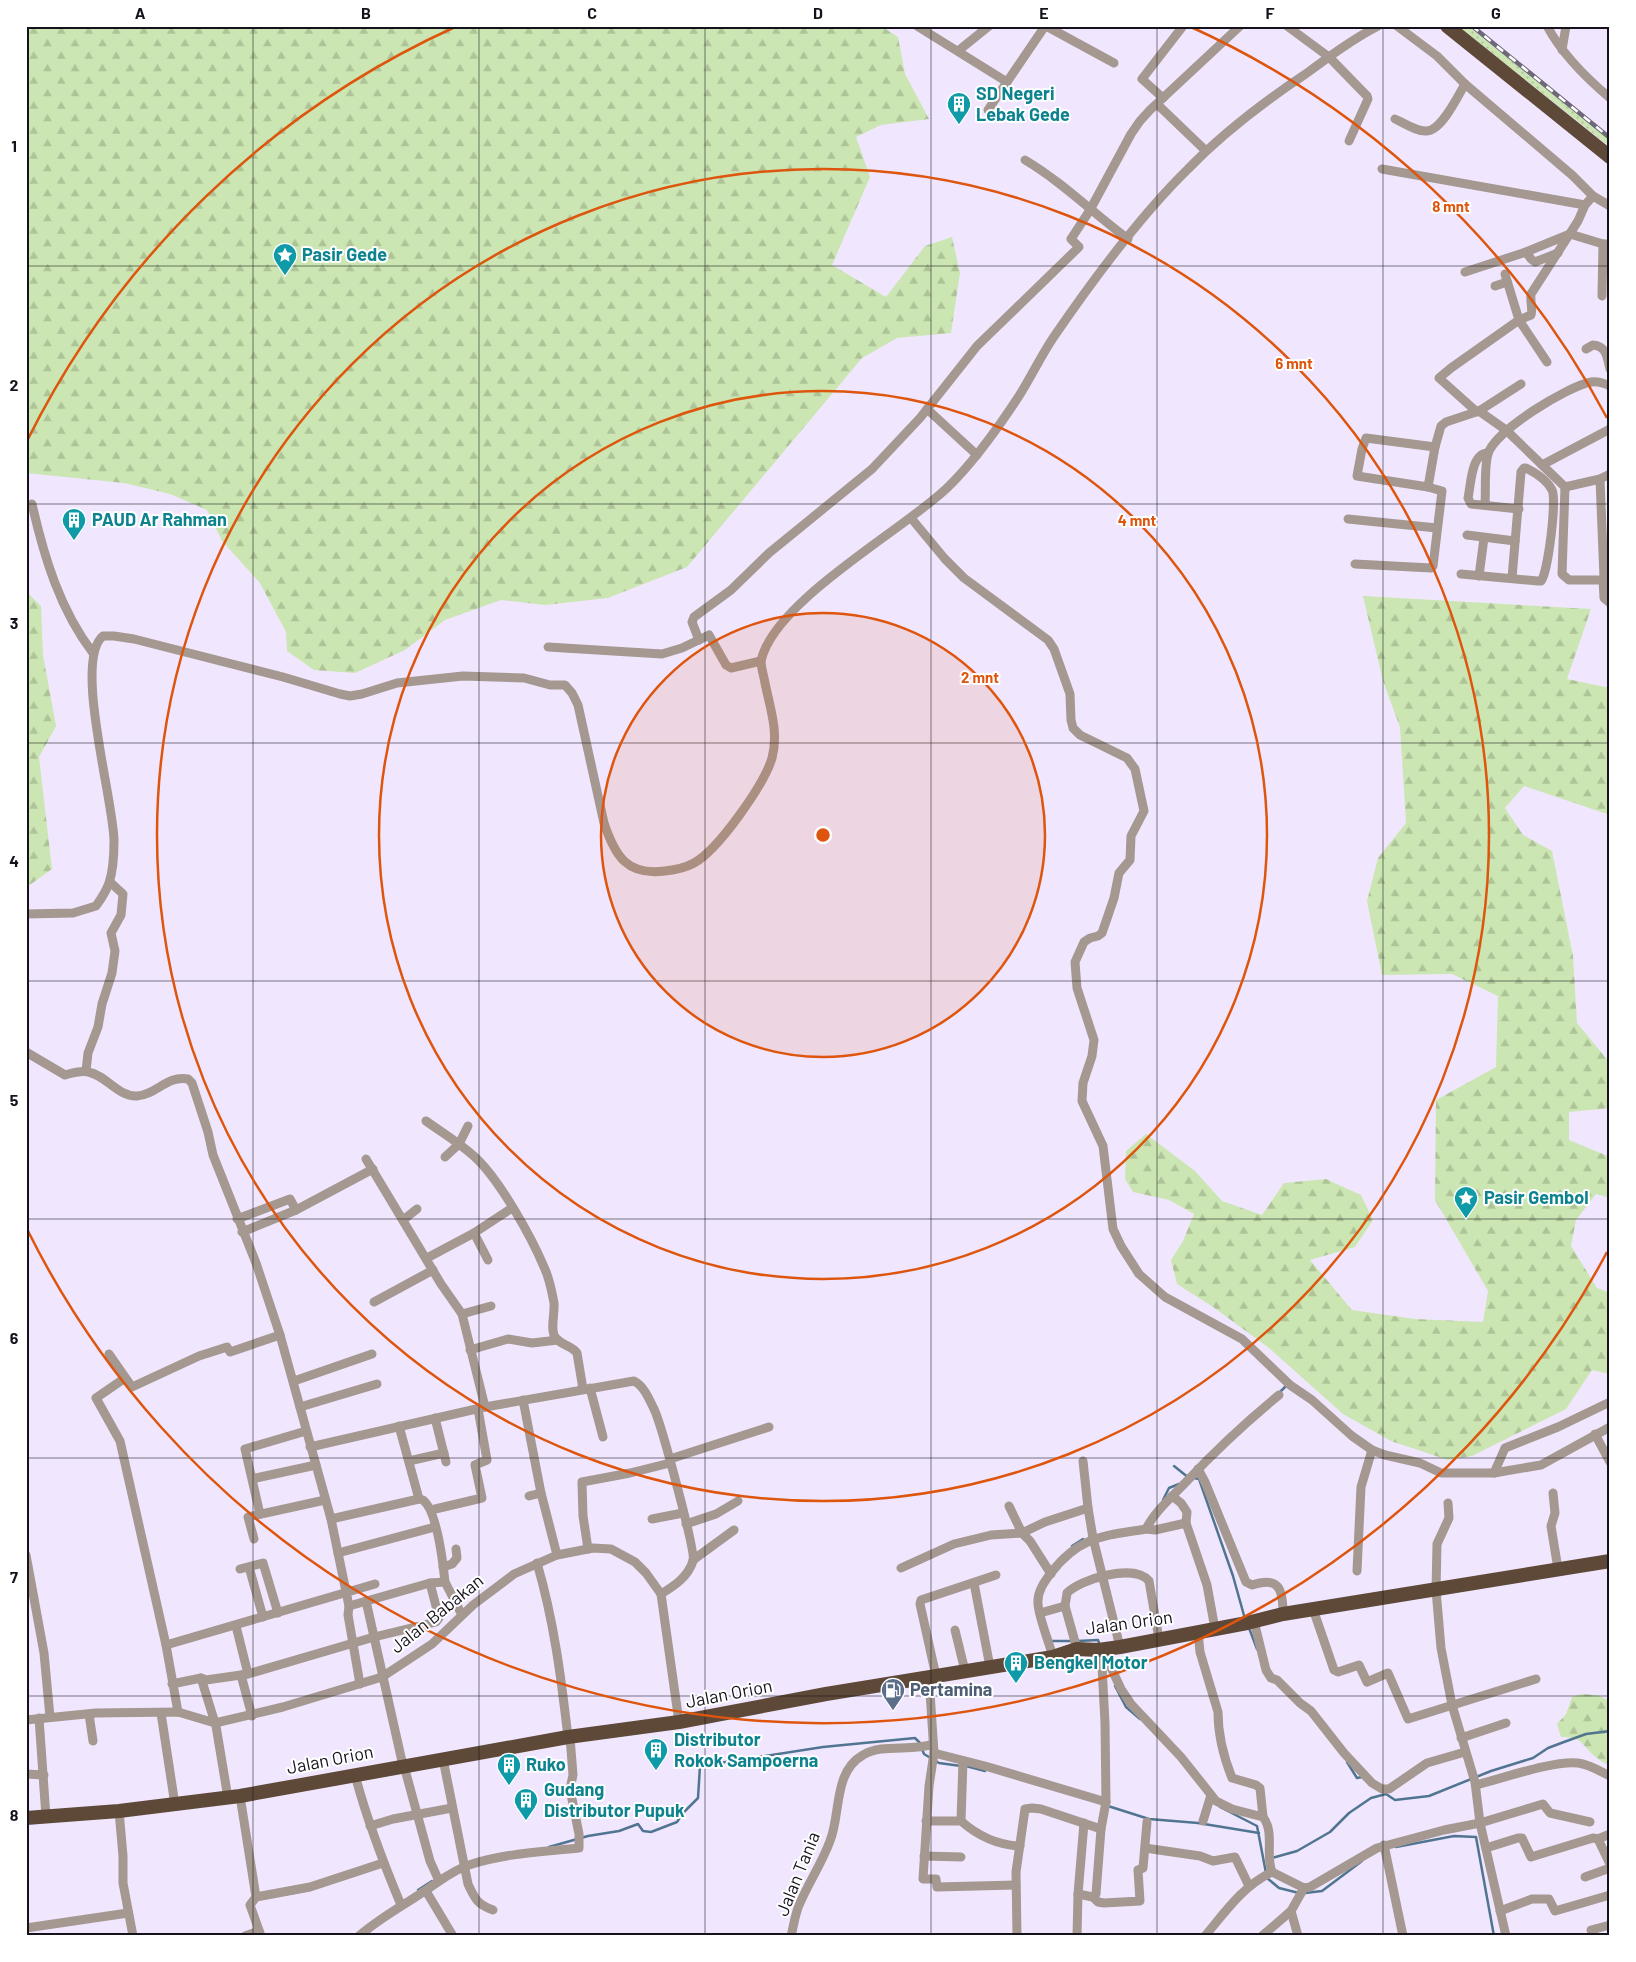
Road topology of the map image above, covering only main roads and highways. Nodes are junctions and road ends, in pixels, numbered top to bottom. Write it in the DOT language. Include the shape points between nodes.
graph roads {
  1 [pos="1447,26"];
  2 [pos="1610,157"];
  3 [pos="1610,1561"];
  4 [pos="26,1818"];
  1 -- 2 [label="highway"];
  3 -- 4 [label="highway, Jalan Orion" via="1283,1614 1106,1649 1077,1649 1053,1657 679,1722 569,1737 234,1797"];
}
